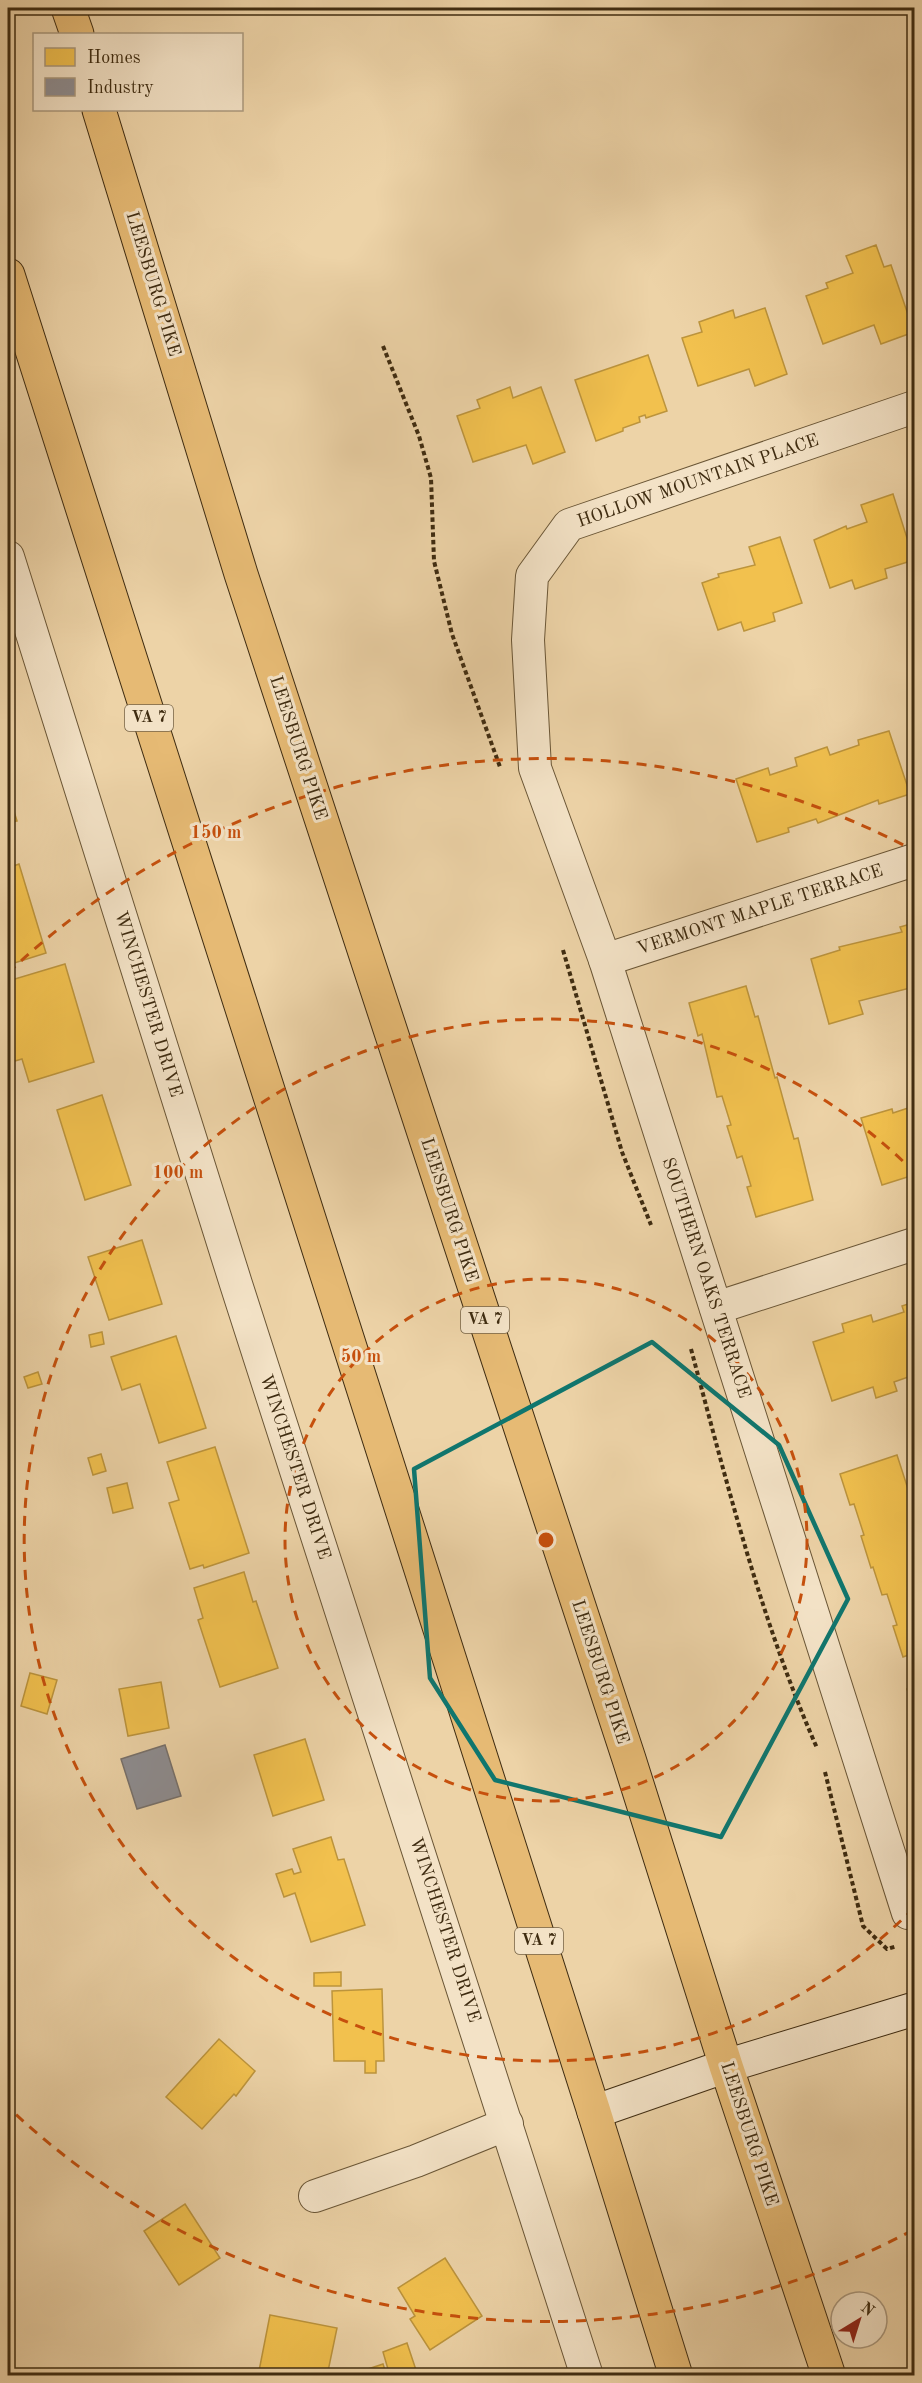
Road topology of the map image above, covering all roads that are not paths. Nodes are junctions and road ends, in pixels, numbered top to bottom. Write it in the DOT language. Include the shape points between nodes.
graph roads {
  1 [pos="68,8"];
  2 [pos="76,33"];
  3 [pos="99,111"];
  4 [pos="8,275"];
  5 [pos="915,407"];
  6 [pos="8,557"];
  7 [pos="528,640"];
  8 [pos="915,861"];
  9 [pos="605,960"];
  10 [pos="915,1244"];
  11 [pos="716,1308"];
  12 [pos="907,1928"];
  13 [pos="915,2009"];
  14 [pos="726,2066"];
  15 [pos="594,2112"];
  16 [pos="507,2124"];
  17 [pos="315,2196"];
  18 [pos="587,2376"];
  19 [pos="676,2376"];
  20 [pos="829,2376"];
  1 -- 2 [label="highway"];
  3 -- 14 [label="highway, LEESBURG PIKE / VA 7" via="241,574"];
  4 -- 15 [label="highway, VA 7"];
  5 -- 7 [label="street, HOLLOW MOUNTAIN PLACE" via="569,525 532,576"];
  6 -- 16 [label="street, WINCHESTER DRIVE" via="236,1284"];
  7 -- 9 [label="street, SOUTHERN OAKS TERRACE" via="535,768"];
  8 -- 9 [label="street, VERMONT MAPLE TERRACE"];
  9 -- 11 [label="street, SOUTHERN OAKS TERRACE"];
  10 -- 11 [label="street"];
  11 -- 12 [label="street, SOUTHERN OAKS TERRACE"];
  13 -- 14 [label="street"];
  14 -- 15 [label="street"];
  14 -- 20 [label="highway, LEESBURG PIKE / VA 7"];
  15 -- 19 [label="highway, VA 7"];
  16 -- 17 [label="street"];
  16 -- 18 [label="street, WINCHESTER DRIVE"];
}
